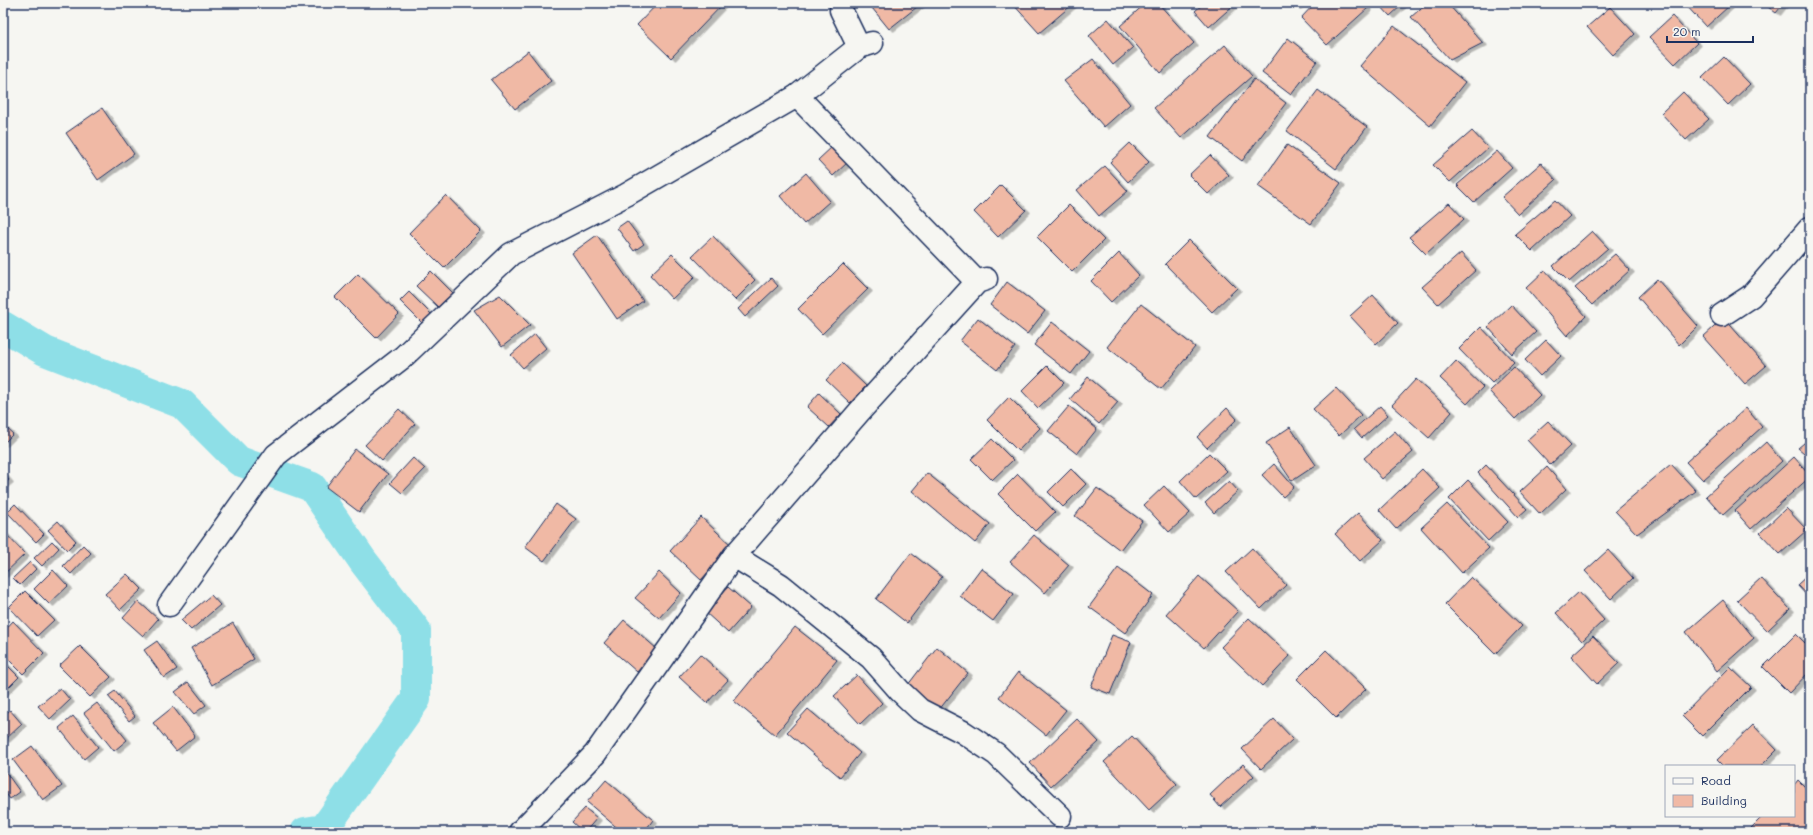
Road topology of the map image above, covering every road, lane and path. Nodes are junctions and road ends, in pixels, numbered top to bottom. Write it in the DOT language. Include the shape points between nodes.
graph roads {
  1 [pos="841,10"];
  2 [pos="797,96"];
  3 [pos="1810,228"];
  4 [pos="1722,314"];
  5 [pos="734,556"];
  6 [pos="169,605"];
  7 [pos="1060,816"];
  8 [pos="520,832"];
  1 -- 2 [label="street" via="865,45"];
  2 -- 5 [label="street" via="981,280 860,411"];
  2 -- 6 [label="street" via="626,195 511,254 403,357 276,455"];
  3 -- 4 [label="street" via="1751,296"];
  5 -- 7 [label="street" via="781,585 871,658 920,710 963,732 996,754"];
  5 -- 8 [label="street" via="595,754"];
}
